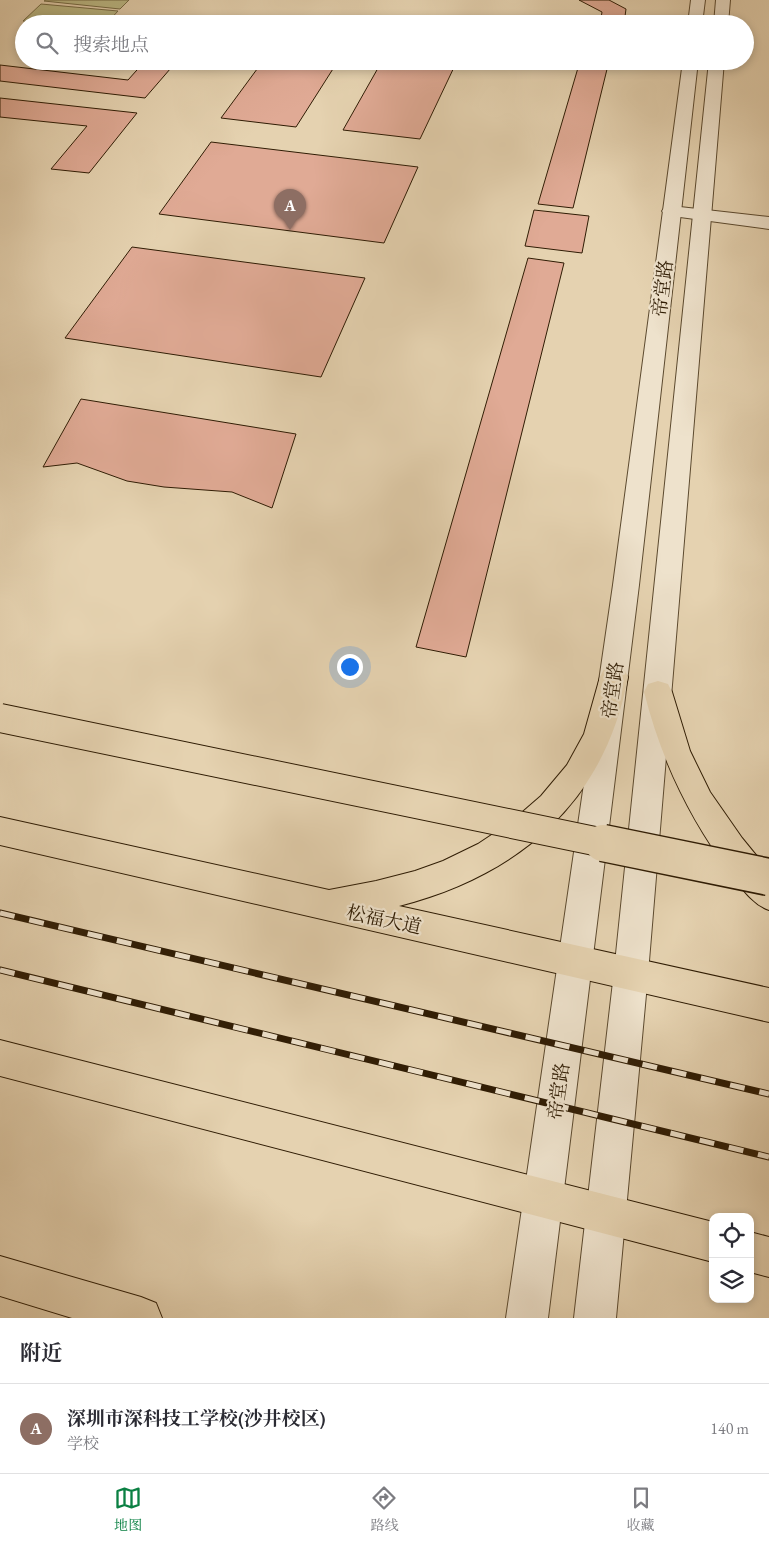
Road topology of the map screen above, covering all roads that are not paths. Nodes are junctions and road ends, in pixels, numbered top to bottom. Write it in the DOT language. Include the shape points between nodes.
graph roads {
  1 [pos="698,0"];
  2 [pos="724,0"];
  3 [pos="696,15"];
  4 [pos="722,15"];
  5 [pos="689,70"];
  6 [pos="716,70"];
  7 [pos="671,211"];
  8 [pos="701,215"];
  9 [pos="769,223"];
  10 [pos="614,677"];
  11 [pos="658,692"];
  12 [pos="0,718"];
  13 [pos="0,831"];
  14 [pos="769,877"];
  15 [pos="769,895"];
  16 [pos="315,904"];
  17 [pos="576,961"];
  18 [pos="631,973"];
  19 [pos="769,1005"];
  20 [pos="0,1058"];
  21 [pos="542,1198"];
  22 [pos="605,1213"];
  23 [pos="709,1241"];
  24 [pos="754,1253"];
  25 [pos="769,1257"];
  26 [pos="0,1276"];
  27 [pos="141,1318"];
  28 [pos="527,1318"];
  29 [pos="595,1318"];
  1 -- 3 [label="street"];
  2 -- 4 [label="street"];
  5 -- 7 [label="street, 帝堂路"];
  6 -- 8 [label="street, 帝堂路"];
  7 -- 8 [label="street"];
  7 -- 10 [label="street, 帝堂路"];
  8 -- 9 [label="street"];
  8 -- 11 [label="street, 帝堂路"];
  10 -- 16 [label="main road" via="598,739 582,769 559,798 506,844 458,871 413,888 365,899"];
  10 -- 17 [label="street, 帝堂路"];
  11 -- 15 [label="main road" via="667,731 682,772 705,814"];
  11 -- 18 [label="street, 帝堂路"];
  12 -- 14 [label="main road, bridge"];
  13 -- 16 [label="main road, 松福大道"];
  16 -- 17 [label="main road, 松福大道"];
  17 -- 18 [label="main road, 松福大道"];
  17 -- 21 [label="street, 帝堂路"];
  18 -- 19 [label="main road, 松福大道"];
  18 -- 22 [label="street, 帝堂路"];
  20 -- 21 [label="main road"];
  21 -- 22 [label="main road"];
  21 -- 28 [label="street, 帝堂路"];
  22 -- 23 [label="main road"];
  22 -- 29 [label="street, 帝堂路"];
  24 -- 25 [label="main road"];
  26 -- 27 [label="main road"];
}
